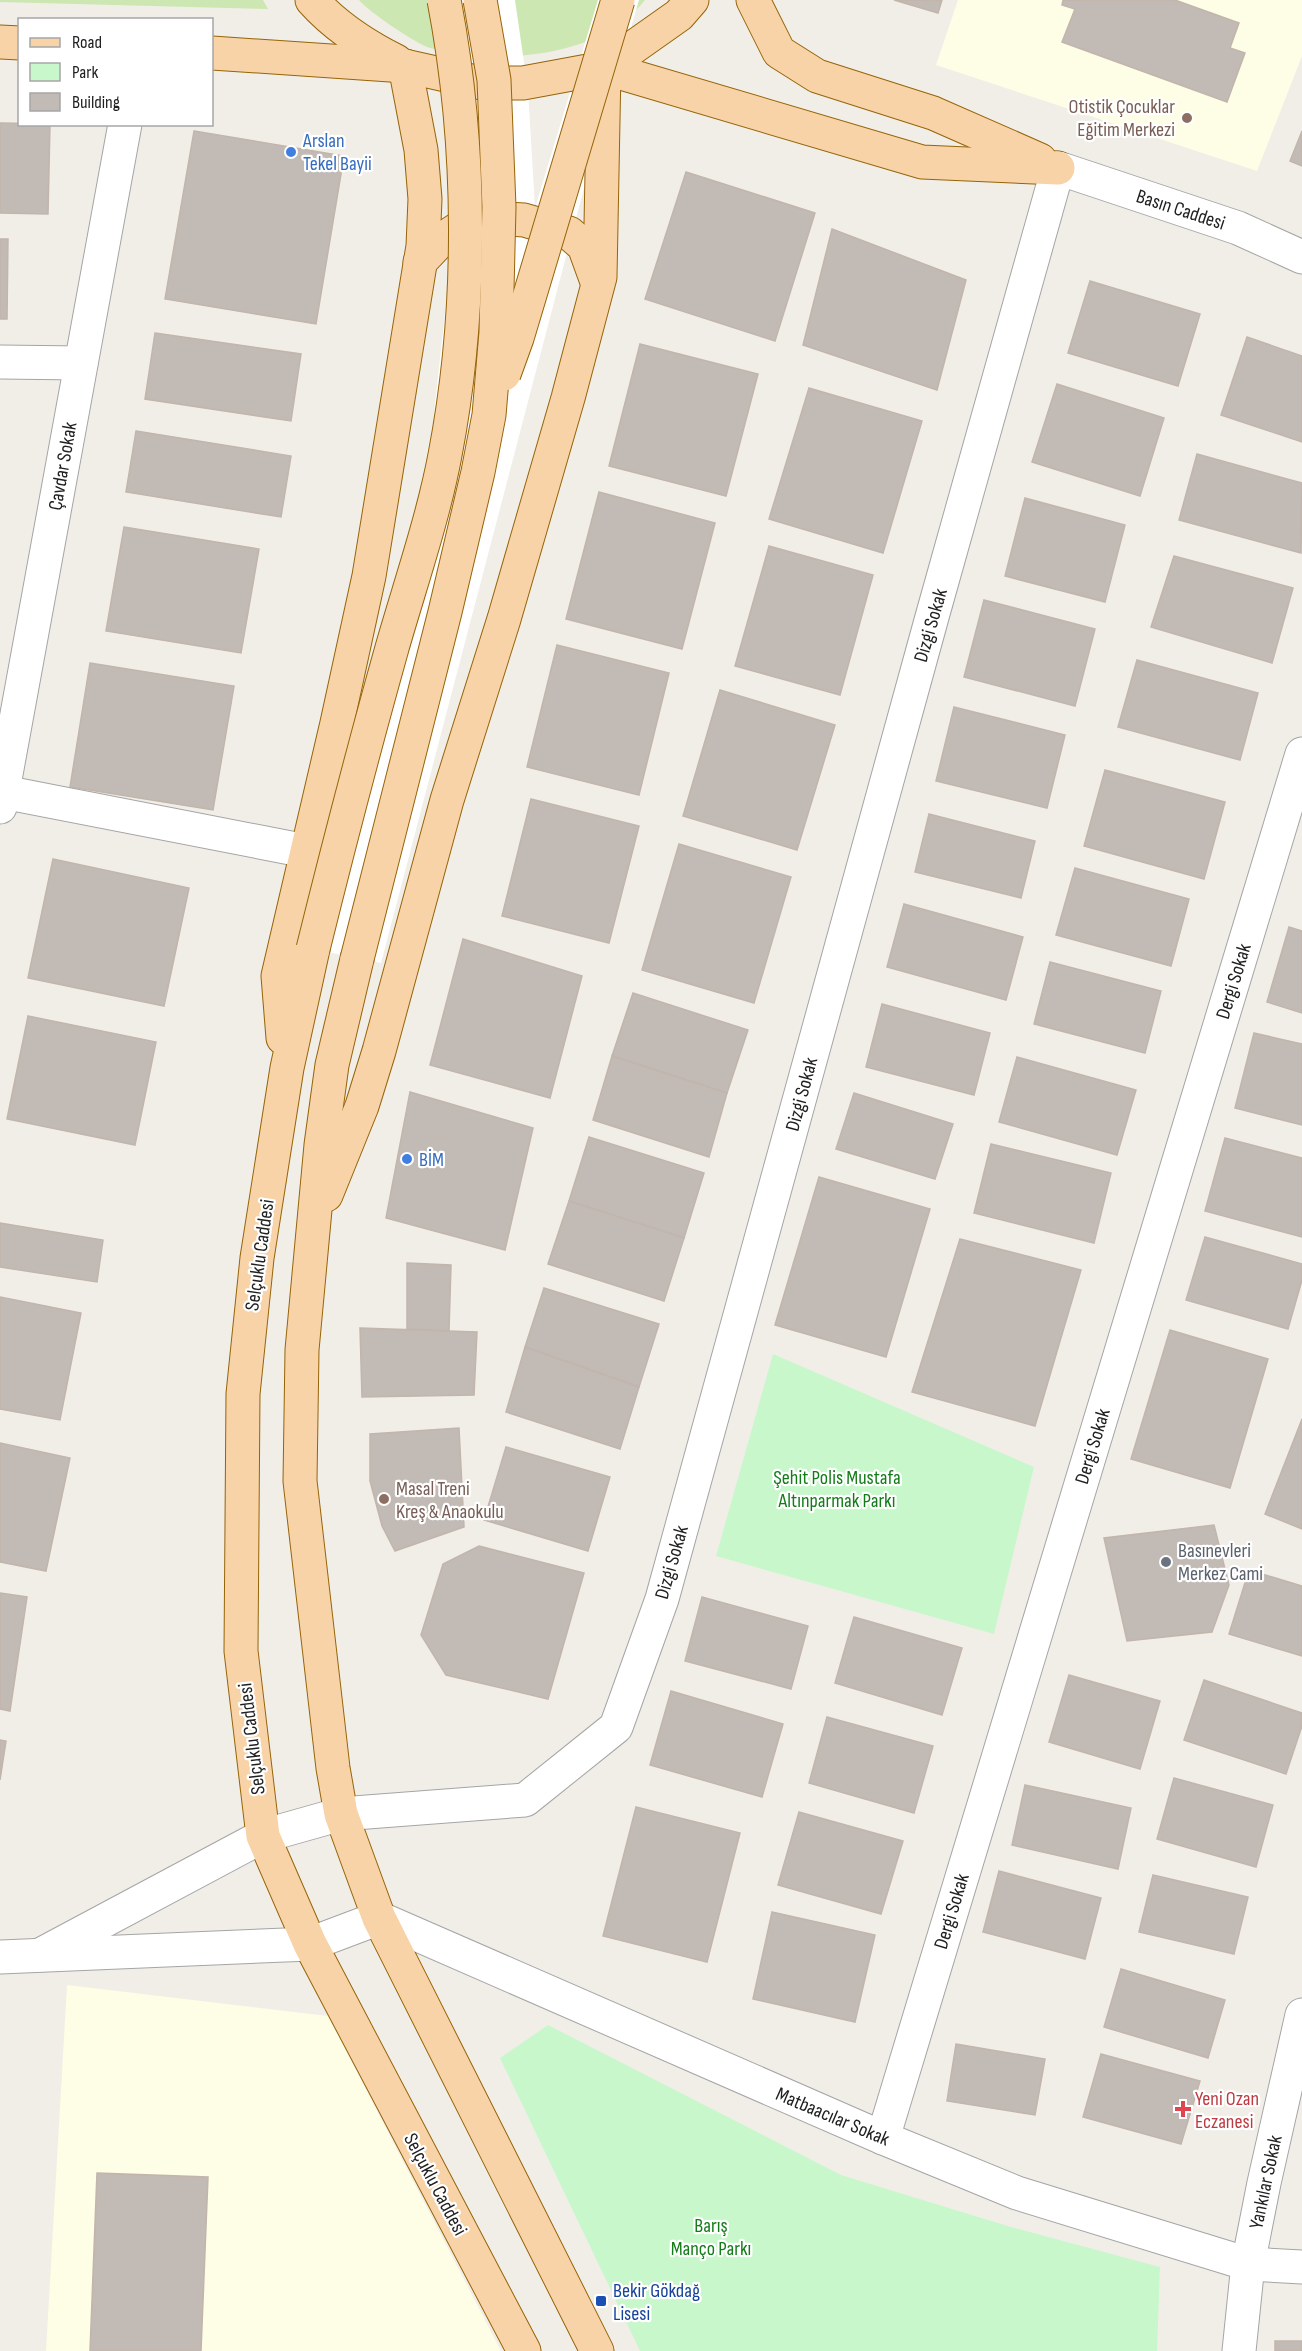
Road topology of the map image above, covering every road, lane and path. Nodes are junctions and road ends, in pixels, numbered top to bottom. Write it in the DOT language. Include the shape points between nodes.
graph roads {
  1 [pos="312,0"];
  2 [pos="444,0"];
  3 [pos="480,0"];
  4 [pos="618,0"];
  5 [pos="692,0"];
  6 [pos="753,0"];
  7 [pos="0,42"];
  8 [pos="18,43"];
  9 [pos="213,53"];
  10 [pos="405,66"];
  11 [pos="604,68"];
  12 [pos="125,126"];
  13 [pos="1058,168"];
  14 [pos="1302,257"];
  15 [pos="420,262"];
  16 [pos="598,283"];
  17 [pos="0,362"];
  18 [pos="81,363"];
  19 [pos="489,415"];
  20 [pos="10,702"];
  21 [pos="1302,754"];
  22 [pos="2,800"];
  23 [pos="306,851"];
  24 [pos="287,1068"];
  25 [pos="314,1224"];
  26 [pos="342,1814"];
  27 [pos="263,1836"];
  28 [pos="379,1918"];
  29 [pos="310,1944"];
  30 [pos="40,1955"];
  31 [pos="0,1957"];
  32 [pos="1302,2015"];
  33 [pos="882,2138"];
  34 [pos="1248,2264"];
  35 [pos="1302,2267"];
  36 [pos="524,2351"];
  37 [pos="597,2351"];
  38 [pos="1239,2351"];
  1 -- 10 [label="main road" via="364,45"];
  2 -- 24 [label="main road, bridge" via="466,178 456,384 445,458 353,788"];
  3 -- 19 [label="main road, bridge" via="494,80 500,207"];
  4 -- 19 [label="main road, bridge" via="517,338"];
  5 -- 11 [label="main road" via="679,15"];
  6 -- 13 [label="main road" via="779,52 818,76 933,113"];
  7 -- 8 [label="main road"];
  9 -- 10 [label="main road"];
  10 -- 11 [label="main road" via="481,83 523,83"];
  10 -- 15 [label="main road" via="421,150 425,199"];
  11 -- 13 [label="main road" via="922,162"];
  11 -- 16 [label="main road"];
  12 -- 18 [label="street, Çavdar Sokak"];
  13 -- 14 [label="street, Basın Caddesi" via="1238,228"];
  13 -- 26 [label="street, Dizgi Sokak" via="665,1587 616,1727 525,1800"];
  15 -- 16 [label="main road" via="441,240 476,217 524,220 569,233 584,246"];
  15 -- 23 [label="main road" via="369,576"];
  16 -- 25 [label="main road" via="568,399 447,800 362,1106"];
  17 -- 18 [label="street"];
  18 -- 20 [label="street, Çavdar Sokak"];
  19 -- 25 [label="main road, bridge" via="445,612 332,1065"];
  20 -- 22 [label="street, Çavdar Sokak"];
  21 -- 33 [label="street, Dergi Sokak"];
  22 -- 23 [label="street"];
  23 -- 24 [label="main road" via="279,976"];
  24 -- 27 [label="main road, Selçuklu Caddesi" via="257,1258 243,1394 241,1651"];
  25 -- 26 [label="main road" via="302,1350 300,1481 333,1768"];
  26 -- 27 [label="street, Dizgi Sokak"];
  26 -- 28 [label="main road"];
  27 -- 29 [label="main road, Selçuklu Caddesi"];
  27 -- 30 [label="street, Dizgi Sokak"];
  28 -- 29 [label="street"];
  28 -- 33 [label="street, Matbaacılar Sokak"];
  28 -- 37 [label="main road"];
  29 -- 30 [label="street"];
  29 -- 36 [label="main road, Selçuklu Caddesi"];
  30 -- 31 [label="street"];
  32 -- 34 [label="street, Yankılar Sokak"];
  33 -- 34 [label="street, Matbaacılar Sokak" via="1017,2193"];
  34 -- 35 [label="street, Matbaacılar Sokak"];
  34 -- 38 [label="street, Yankılar Sokak"];
}
